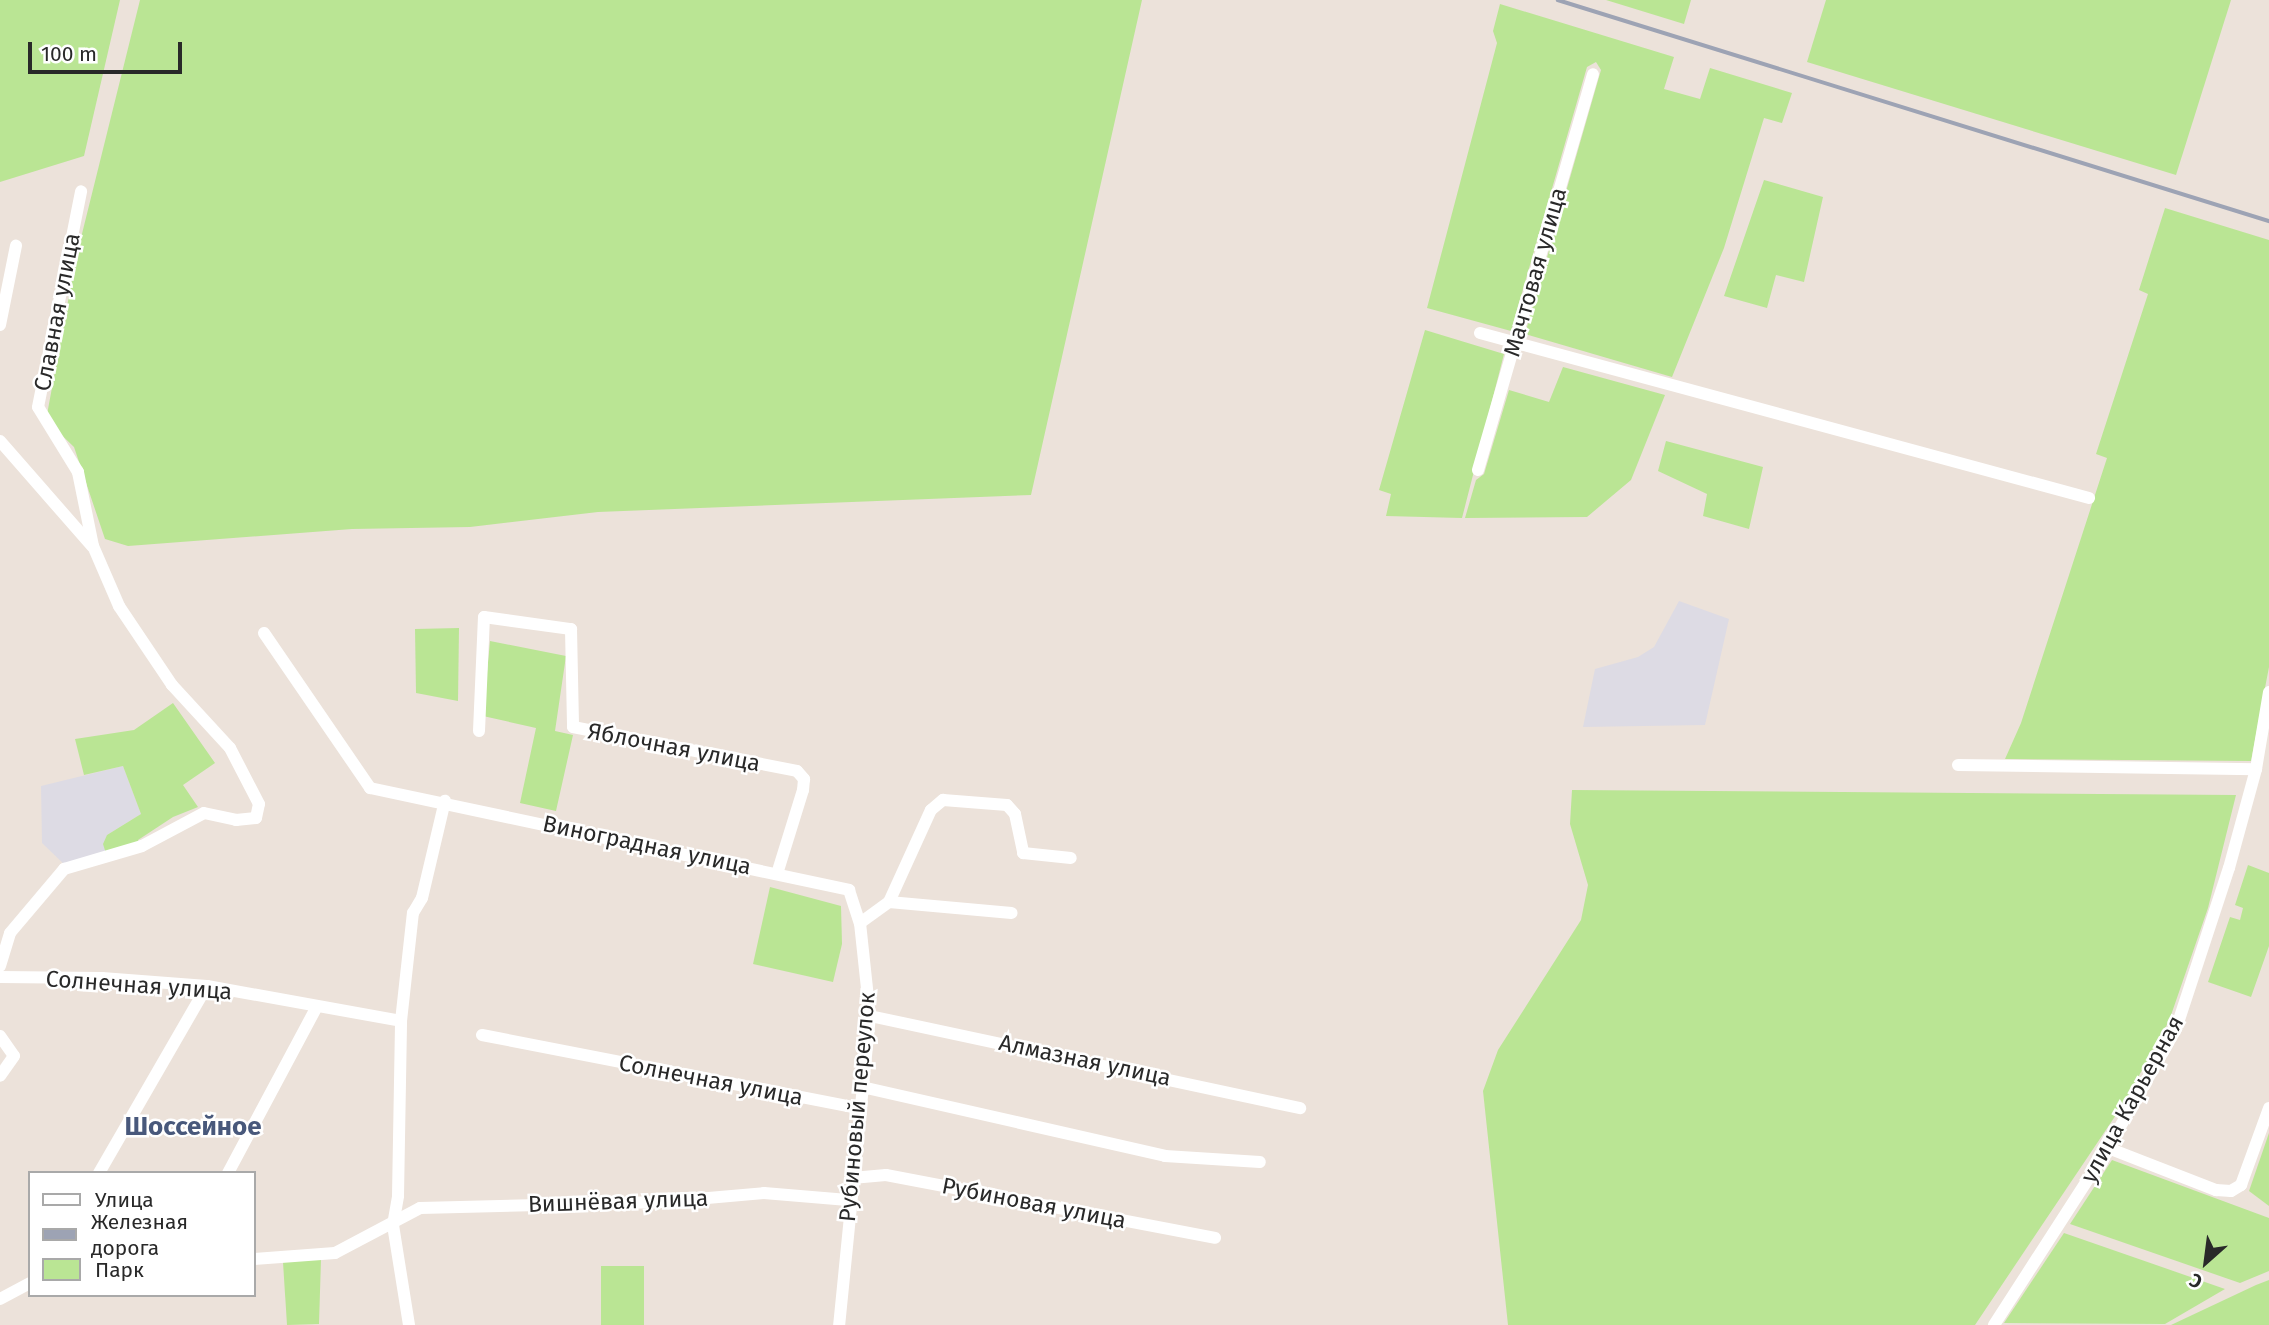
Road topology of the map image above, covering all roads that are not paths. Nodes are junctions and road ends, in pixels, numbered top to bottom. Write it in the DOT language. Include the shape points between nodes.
graph roads {
  1 [pos="1592,74"];
  2 [pos="82,191"];
  3 [pos="16,246"];
  4 [pos="0,325"];
  5 [pos="1480,333"];
  6 [pos="1515,342"];
  7 [pos="0,440"];
  8 [pos="1478,470"];
  9 [pos="2089,498"];
  10 [pos="93,546"];
  11 [pos="264,633"];
  12 [pos="2269,692"];
  13 [pos="479,730"];
  14 [pos="2267,734"];
  15 [pos="1958,765"];
  16 [pos="2256,769"];
  17 [pos="445,801"];
  18 [pos="1070,858"];
  19 [pos="777,874"];
  20 [pos="849,890"];
  21 [pos="889,902"];
  22 [pos="1012,913"];
  23 [pos="860,923"];
  24 [pos="0,966"];
  25 [pos="0,977"];
  26 [pos="207,986"];
  27 [pos="317,1006"];
  28 [pos="870,1016"];
  29 [pos="401,1021"];
  30 [pos="482,1035"];
  31 [pos="0,1036"];
  32 [pos="0,1076"];
  33 [pos="862,1087"];
  34 [pos="858,1108"];
  35 [pos="1300,1108"];
  36 [pos="2269,1108"];
  37 [pos="2108,1148"];
  38 [pos="1260,1162"];
  39 [pos="100,1171"];
  40 [pos="229,1171"];
  41 [pos="852,1178"];
  42 [pos="848,1200"];
  43 [pos="393,1225"];
  44 [pos="1215,1238"];
  45 [pos="256,1259"];
  46 [pos="28,1284"];
  47 [pos="0,1299"];
  48 [pos="409,1325"];
  49 [pos="839,1325"];
  50 [pos="1994,1325"];
  1 -- 6 [label="street, Мачтовая улица"];
  2 -- 10 [label="street, Славная улица" via="38,407 78,472"];
  3 -- 4 [label="street"];
  5 -- 6 [label="street"];
  6 -- 8 [label="street, Мачтовая улица"];
  6 -- 9 [label="street"];
  7 -- 10 [label="street"];
  10 -- 24 [label="street" via="119,606 172,685 230,748 258,804 256,818 236,820 204,813 142,846 64,869 10,933"];
  11 -- 17 [label="street, Виноградная улица" via="370,788"];
  12 -- 14 [label="street, улица Карьерная"];
  13 -- 19 [label="street, Яблочная улица" via="484,617 571,629 573,727 797,771 804,779"];
  14 -- 16 [label="street, улица Карьерная"];
  15 -- 16 [label="street"];
  16 -- 37 [label="street, улица Карьерная" via="2176,1029"];
  17 -- 19 [label="street, Виноградная улица"];
  17 -- 29 [label="street" via="422,898 414,913"];
  18 -- 21 [label="street" via="1023,853 1015,814 1007,805 943,800 931,810"];
  19 -- 20 [label="street, Виноградная улица"];
  20 -- 23 [label="street, Рубиновый переулок"];
  21 -- 22 [label="street"];
  21 -- 23 [label="street"];
  23 -- 28 [label="street, Рубиновый переулок"];
  25 -- 26 [label="street, Солнечная улица"];
  26 -- 27 [label="street, Солнечная улица"];
  26 -- 39 [label="street"];
  27 -- 29 [label="street, Солнечная улица"];
  27 -- 40 [label="street"];
  28 -- 33 [label="street, Рубиновый переулок"];
  28 -- 35 [label="street, Алмазная улица"];
  29 -- 43 [label="street" via="398,1196"];
  30 -- 34 [label="street, Солнечная улица"];
  31 -- 32 [label="street" via="14,1056"];
  33 -- 34 [label="street, Рубиновый переулок"];
  33 -- 38 [label="street" via="1165,1156"];
  34 -- 41 [label="street, Рубиновый переулок"];
  36 -- 37 [label="street" via="2241,1185 2231,1191 2216,1190"];
  37 -- 50 [label="street, улица Карьерная"];
  41 -- 42 [label="street, Рубиновый переулок"];
  41 -- 44 [label="street, Рубиновая улица" via="886,1175"];
  42 -- 43 [label="street, Вишнёвая улица" via="764,1193 662,1202 420,1208 406,1212"];
  42 -- 49 [label="street, Рубиновый переулок"];
  43 -- 45 [label="street, Вишнёвая улица" via="335,1254"];
  43 -- 48 [label="street"];
  46 -- 47 [label="street"];
}
